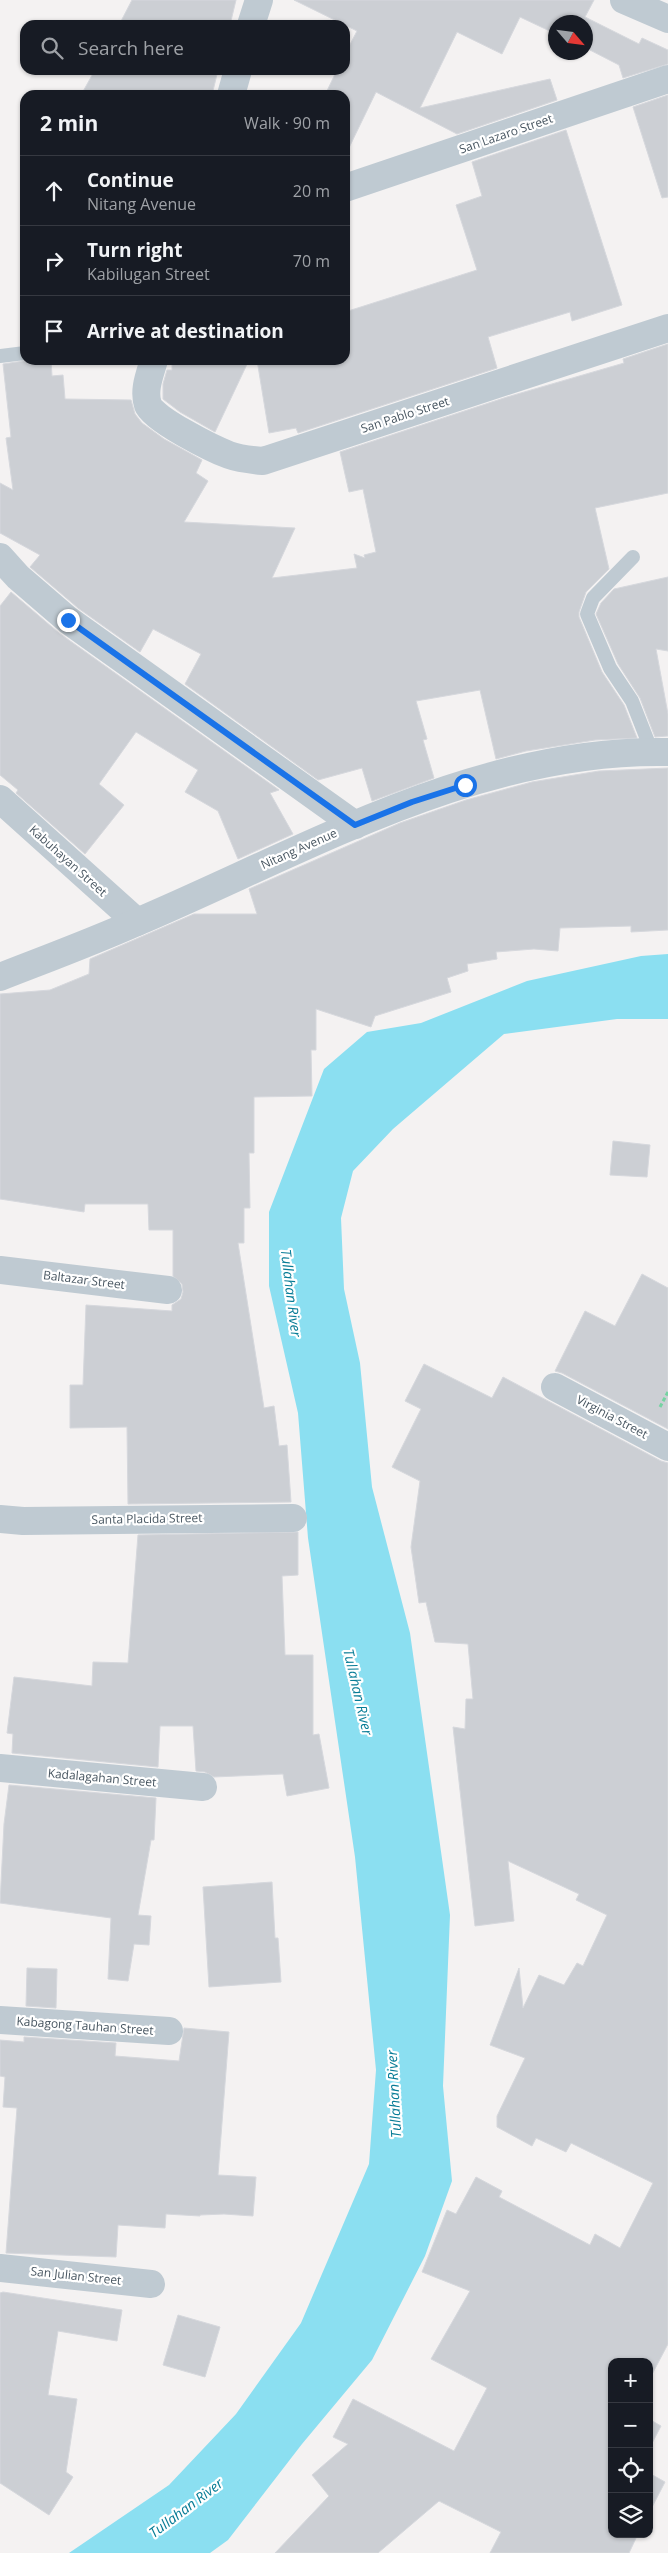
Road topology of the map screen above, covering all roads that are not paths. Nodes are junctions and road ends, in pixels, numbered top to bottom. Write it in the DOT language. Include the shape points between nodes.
graph roads {
  1 [pos="259,0"];
  2 [pos="624,0"];
  3 [pos="668,19"];
  4 [pos="253,20"];
  5 [pos="237,75"];
  6 [pos="668,79"];
  7 [pos="232,90"];
  8 [pos="350,186"];
  9 [pos="668,328"];
  10 [pos="20,354"];
  11 [pos="0,356"];
  12 [pos="153,365"];
  13 [pos="0,557"];
  14 [pos="632,557"];
  15 [pos="660,752"];
  16 [pos="0,800"];
  17 [pos="355,825"];
  18 [pos="137,922"];
  19 [pos="0,977"];
  20 [pos="0,1270"];
  21 [pos="168,1290"];
  22 [pos="555,1387"];
  23 [pos="668,1447"];
  24 [pos="293,1518"];
  25 [pos="0,1519"];
  26 [pos="0,1768"];
  27 [pos="203,1787"];
  28 [pos="0,2020"];
  29 [pos="169,2031"];
  30 [pos="0,2268"];
  31 [pos="151,2284"];
  1 -- 4 [label="street"];
  2 -- 3 [label="street"];
  5 -- 7 [label="street"];
  6 -- 8 [label="street, San Lazaro Street"];
  9 -- 12 [label="street, San Pablo Street" via="263,461 227,454 160,418 149,407 145,394"];
  10 -- 11 [label="lane"];
  13 -- 17 [label="street" via="68,620"];
  14 -- 15 [label="lane" via="593,598 587,614 610,668"];
  15 -- 17 [label="street, Nitang Avenue" via="567,758 412,802"];
  16 -- 18 [label="street, Kabuhayan Street"];
  17 -- 18 [label="street, Nitang Avenue"];
  18 -- 19 [label="street, Nitang Avenue"];
  20 -- 21 [label="street, Baltazar Street"];
  22 -- 23 [label="street, Virginia Street"];
  24 -- 25 [label="street, Santa Placida Street"];
  26 -- 27 [label="street, Kadalagahan Street"];
  28 -- 29 [label="street, Kabagong Tauhan Street"];
  30 -- 31 [label="street, San Julian Street"];
}
